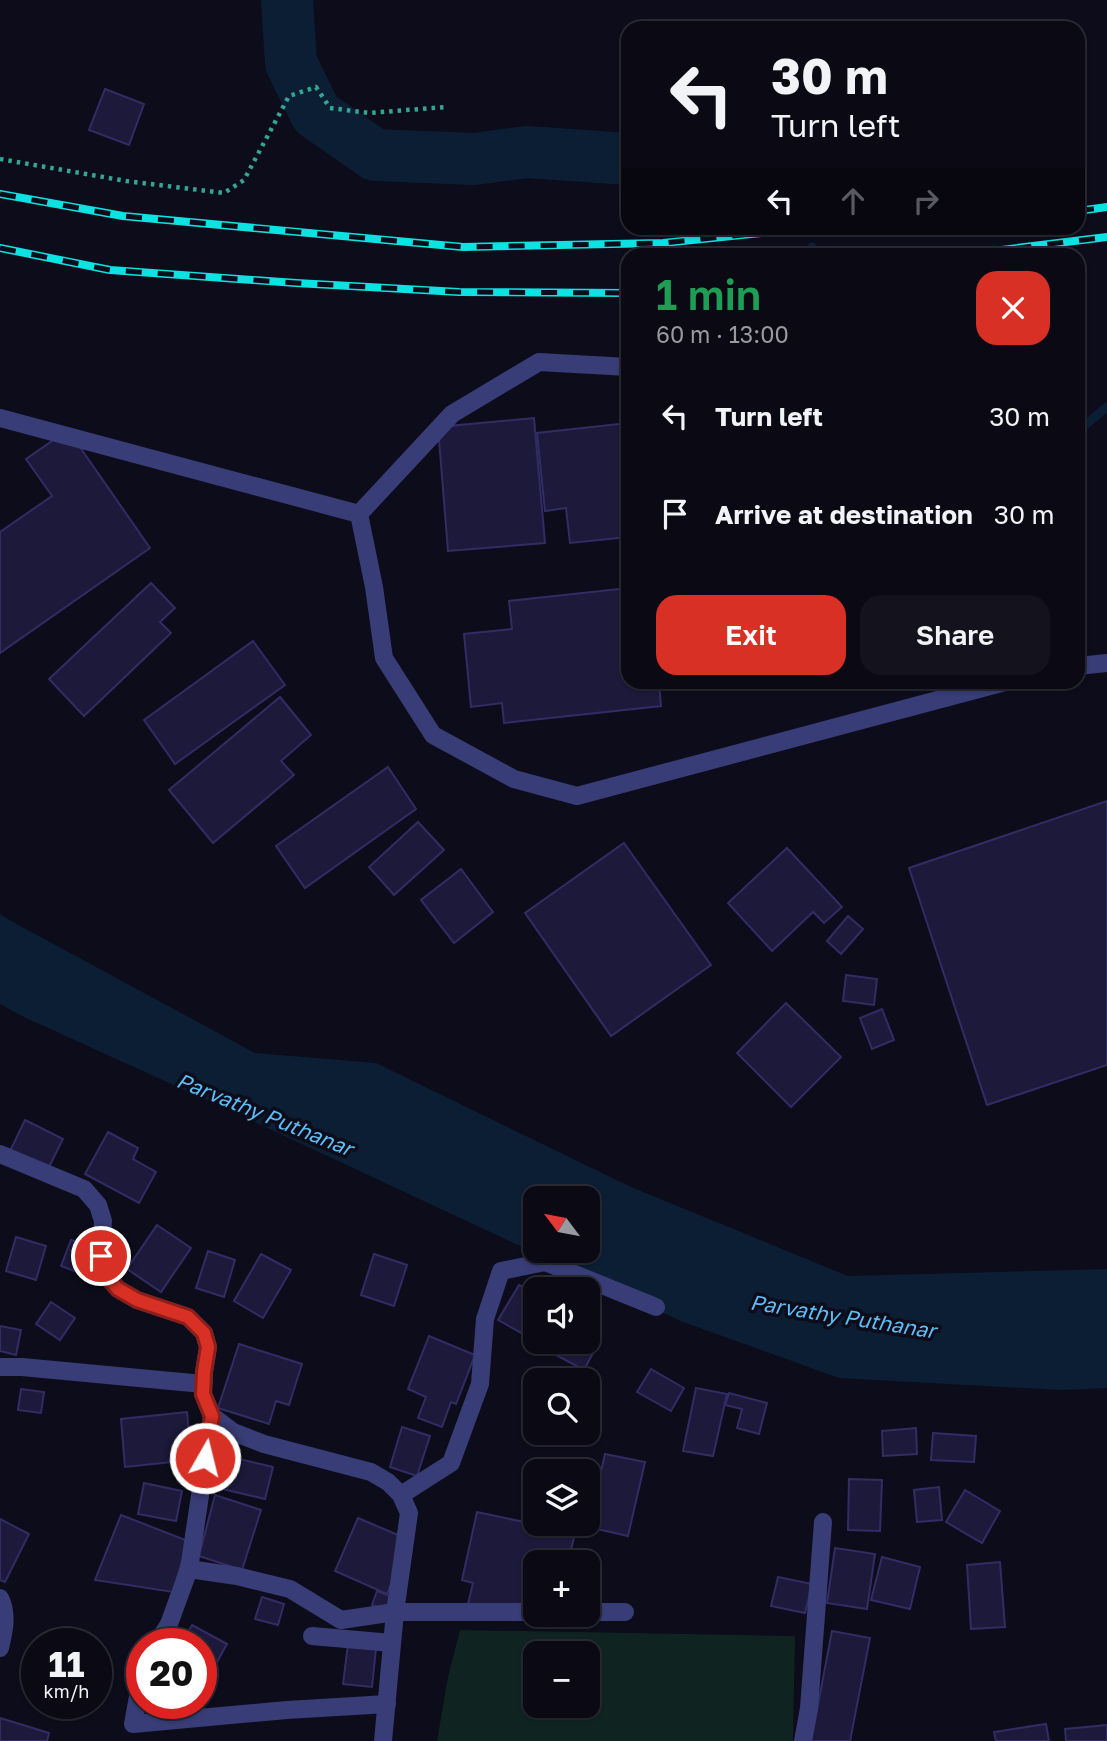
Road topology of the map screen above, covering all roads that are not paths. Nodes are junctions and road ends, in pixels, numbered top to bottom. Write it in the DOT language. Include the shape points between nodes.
graph roads {
  1 [pos="621,367"];
  2 [pos="0,418"];
  3 [pos="359,514"];
  4 [pos="1107,663"];
  5 [pos="1085,665"];
  6 [pos="979,689"];
  7 [pos="0,1154"];
  8 [pos="656,1307"];
  9 [pos="0,1367"];
  10 [pos="204,1384"];
  11 [pos="212,1416"];
  12 [pos="401,1495"];
  13 [pos="823,1522"];
  14 [pos="189,1569"];
  15 [pos="0,1598"];
  16 [pos="395,1612"];
  17 [pos="523,1612"];
  18 [pos="600,1612"];
  19 [pos="625,1612"];
  20 [pos="166,1628"];
  21 [pos="313,1636"];
  22 [pos="392,1643"];
  23 [pos="0,1648"];
  24 [pos="387,1704"];
  25 [pos="217,1716"];
  26 [pos="134,1719"];
  27 [pos="188,1719"];
  28 [pos="383,1741"];
  29 [pos="803,1741"];
  1 -- 3 [label="street" via="539,362 452,414"];
  2 -- 3 [label="street"];
  3 -- 6 [label="street" via="384,658 433,735 514,779 577,796"];
  4 -- 5 [label="street"];
  7 -- 10 [label="street" via="84,1189 98,1205 103,1221 103,1272 118,1289 188,1317 204,1333 208,1347"];
  8 -- 12 [label="street" via="545,1262 502,1271 485,1319 480,1384 451,1463"];
  9 -- 10 [label="street"];
  10 -- 11 [label="street"];
  11 -- 12 [label="street" via="233,1432 264,1444 370,1472"];
  11 -- 14 [label="street"];
  12 -- 16 [label="street" via="409,1513"];
  13 -- 29 [label="street"];
  14 -- 16 [label="street" via="290,1589 341,1620"];
  14 -- 20 [label="street"];
  15 -- 23 [label="street" via="5,1616"];
  16 -- 17 [label="street"];
  16 -- 22 [label="street"];
  18 -- 19 [label="street"];
  21 -- 22 [label="street"];
  22 -- 24 [label="street"];
  24 -- 25 [label="street"];
  24 -- 28 [label="street"];
  26 -- 27 [label="street" via="133,1724"];
}
